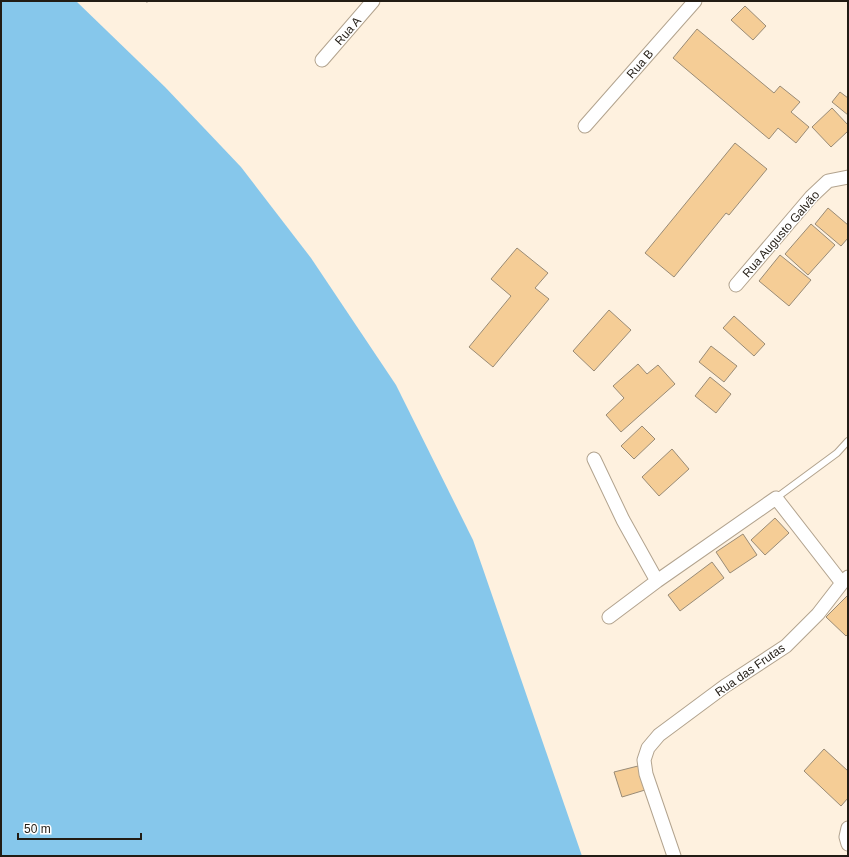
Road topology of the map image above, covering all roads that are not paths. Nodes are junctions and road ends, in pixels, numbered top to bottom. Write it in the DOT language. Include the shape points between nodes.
graph roads {
  1 [pos="373,1"];
  2 [pos="696,1"];
  3 [pos="322,60"];
  4 [pos="585,126"];
  5 [pos="848,177"];
  6 [pos="736,285"];
  7 [pos="848,441"];
  8 [pos="594,459"];
  9 [pos="776,498"];
  10 [pos="845,580"];
  11 [pos="657,581"];
  12 [pos="609,617"];
  13 [pos="848,828"];
  14 [pos="848,844"];
  15 [pos="674,856"];
  1 -- 3 [label="street, Rua A"];
  2 -- 4 [label="street, Rua B"];
  5 -- 6 [label="street, Rua Augusto Galvão" via="828,181 811,197"];
  7 -- 9 [label="lane" via="837,453"];
  8 -- 11 [label="street" via="623,520"];
  9 -- 10 [label="street"];
  9 -- 11 [label="street"];
  10 -- 15 [label="street, Rua das Frutas" via="818,614 786,646 659,735 648,748 644,760 646,774"];
  11 -- 12 [label="street"];
  13 -- 14 [label="street"];
}
